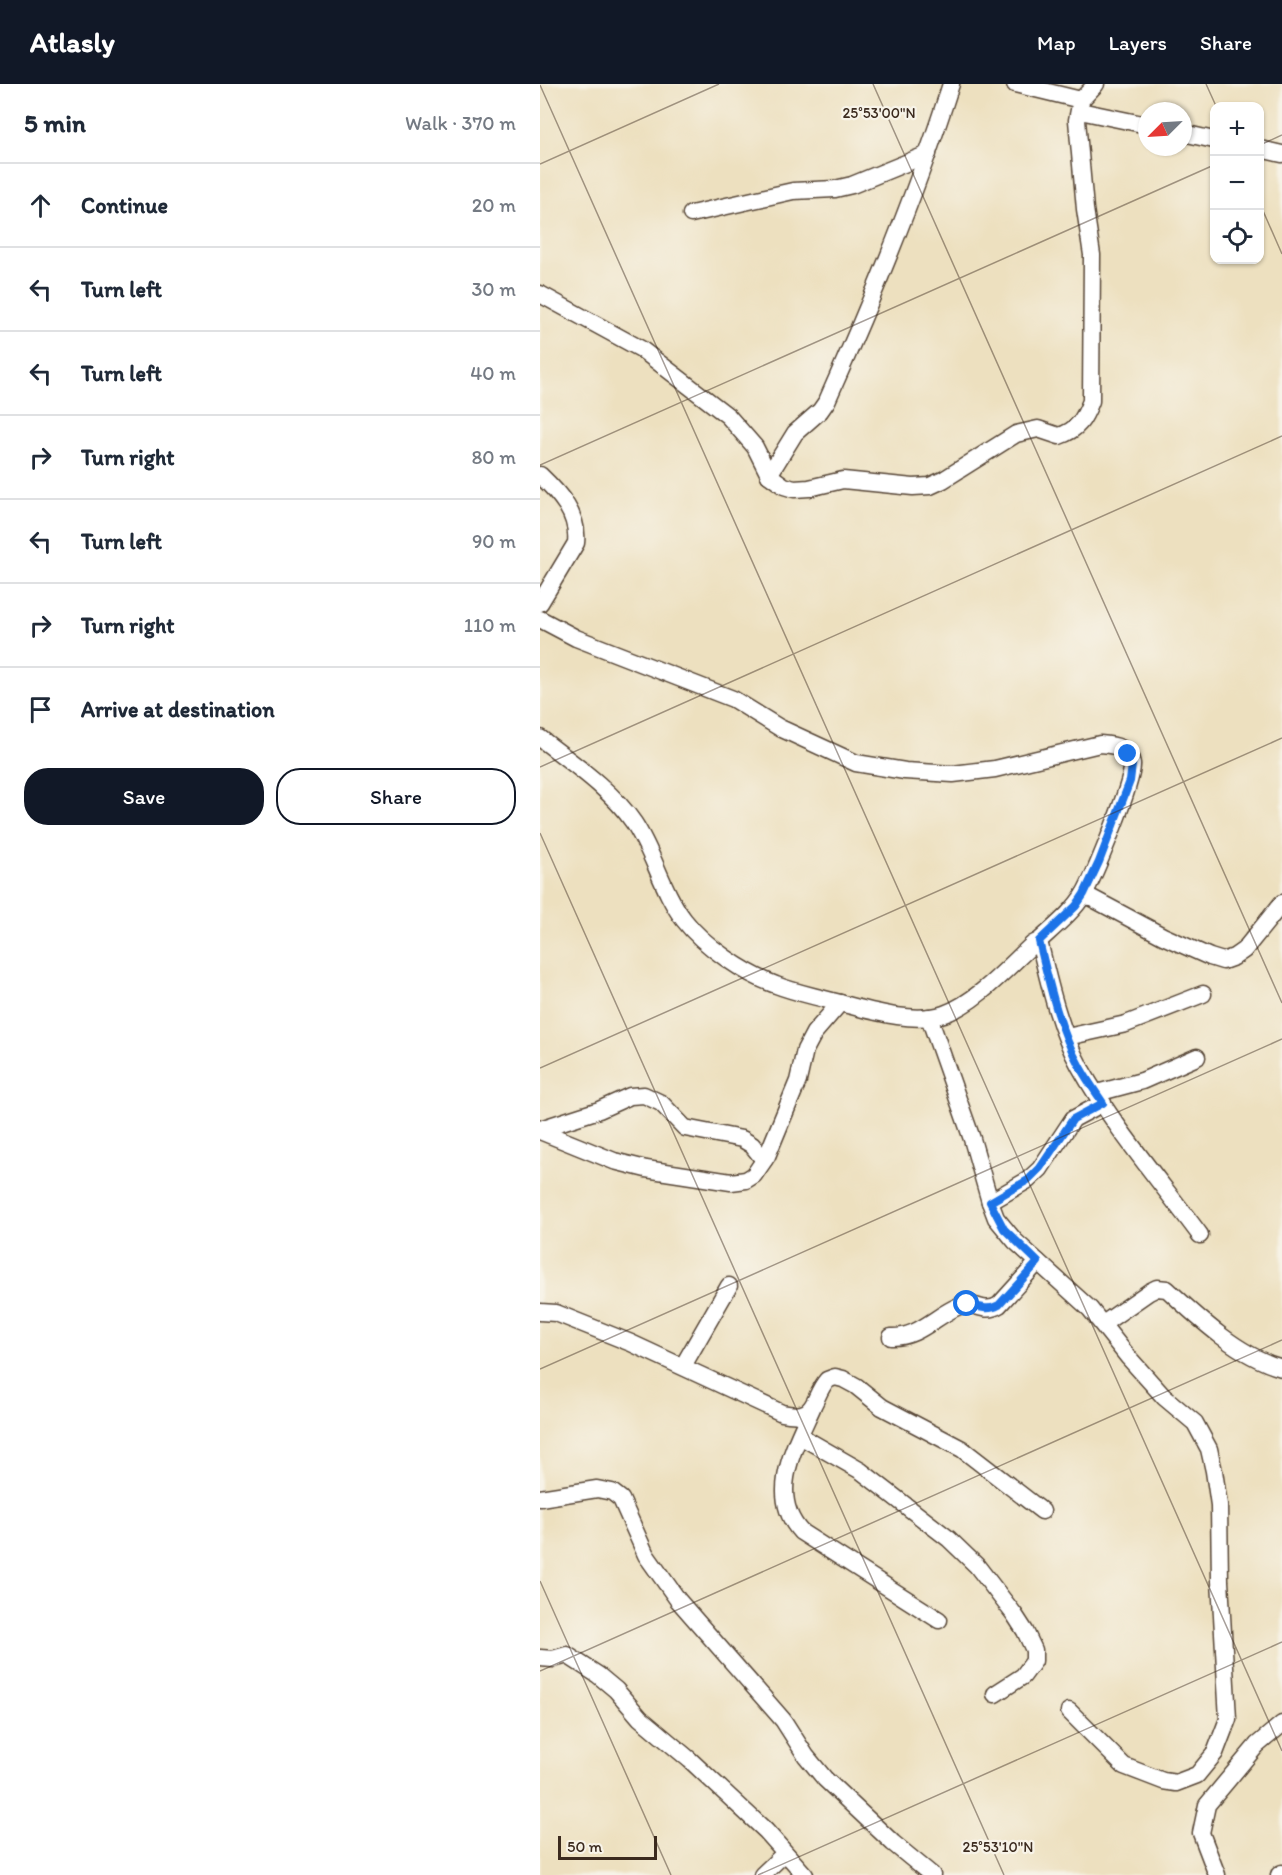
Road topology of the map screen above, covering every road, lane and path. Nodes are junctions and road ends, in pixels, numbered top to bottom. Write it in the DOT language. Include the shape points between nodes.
graph roads {
  1 [pos="951,84"];
  2 [pos="1015,84"];
  3 [pos="1087,94"];
  4 [pos="1138,120"];
  5 [pos="1192,135"];
  6 [pos="1210,139"];
  7 [pos="1264,150"];
  8 [pos="928,154"];
  9 [pos="1282,154"];
  10 [pos="691,214"];
  11 [pos="540,294"];
  12 [pos="540,475"];
  13 [pos="769,475"];
  14 [pos="540,603"];
  15 [pos="540,619"];
  16 [pos="540,738"];
  17 [pos="1084,894"];
  18 [pos="1281,907"];
  19 [pos="1039,941"];
  20 [pos="1203,994"];
  21 [pos="840,1003"];
  22 [pos="929,1017"];
  23 [pos="1067,1037"];
  24 [pos="1197,1057"];
  25 [pos="1100,1098"];
  26 [pos="540,1130"];
  27 [pos="764,1160"];
  28 [pos="990,1202"];
  29 [pos="1200,1235"];
  30 [pos="1038,1262"];
  31 [pos="729,1286"];
  32 [pos="540,1312"];
  33 [pos="1103,1324"];
  34 [pos="891,1337"];
  35 [pos="683,1366"];
  36 [pos="1282,1368"];
  37 [pos="812,1408"];
  38 [pos="800,1436"];
  39 [pos="540,1498"];
  40 [pos="1042,1511"];
  41 [pos="939,1620"];
  42 [pos="540,1658"];
  43 [pos="995,1694"];
  44 [pos="1069,1712"];
  45 [pos="1282,1724"];
  46 [pos="785,1853"];
  47 [pos="762,1875"];
  48 [pos="805,1875"];
  49 [pos="932,1875"];
  50 [pos="1217,1875"];
  1 -- 8 [label="street"];
  2 -- 3 [label="street"];
  3 -- 4 [label="street"];
  3 -- 13 [label="street" via="1077,120 1092,255 1091,401 1081,423 1059,436 1038,429 1016,434 930,486 843,480 794,489"];
  5 -- 6 [label="street"];
  7 -- 9 [label="street"];
  8 -- 10 [label="street" via="835,189 794,192"];
  8 -- 13 [label="street" via="827,401 795,434"];
  11 -- 13 [label="street" via="641,349 728,416 755,447"];
  12 -- 14 [label="street" via="571,511 577,532 576,543"];
  15 -- 17 [label="street" via="576,638 733,699 780,728 856,763 953,774 995,769 1100,744 1116,745 1128,754 1132,765 1130,781"];
  16 -- 21 [label="street" via="592,779 625,812 684,920 706,942 775,985"];
  17 -- 18 [label="street" via="1163,936 1223,961 1244,950"];
  17 -- 19 [label="street"];
  19 -- 22 [label="street" via="975,996 954,1010"];
  19 -- 23 [label="street"];
  20 -- 23 [label="street" via="1119,1027"];
  21 -- 22 [label="street" via="882,1013"];
  21 -- 27 [label="street" via="805,1050 798,1082"];
  22 -- 28 [label="street"];
  23 -- 25 [label="street"];
  24 -- 25 [label="street"];
  25 -- 28 [label="street" via="1073,1119 1028,1180"];
  25 -- 29 [label="street"];
  26 -- 27 [label="street" via="614,1161 695,1178 746,1180"];
  26 -- 27 [label="street" via="630,1096 644,1095 661,1103 685,1128 742,1139"];
  28 -- 30 [label="street" via="1004,1229"];
  30 -- 33 [label="street"];
  30 -- 34 [label="street" via="992,1310 967,1304 909,1335"];
  31 -- 35 [label="street"];
  32 -- 35 [label="street" via="556,1313"];
  33 -- 36 [label="street" via="1149,1292 1167,1289 1224,1337"];
  33 -- 44 [label="street" via="1164,1397 1195,1423 1209,1449 1219,1505 1228,1719 1207,1765 1197,1775 1176,1783 1124,1766"];
  35 -- 37 [label="street" via="782,1413 794,1415"];
  37 -- 38 [label="street"];
  37 -- 40 [label="street" via="827,1380 843,1379 882,1407 962,1449"];
  38 -- 41 [label="street" via="788,1463 786,1481 786,1503 792,1522 801,1532"];
  38 -- 43 [label="street" via="861,1471 949,1539 977,1566 1014,1614 1026,1631 1034,1661 1023,1676"];
  39 -- 49 [label="street" via="597,1489 621,1499 646,1555 678,1600 783,1720 825,1779"];
  42 -- 46 [label="street" via="567,1654 598,1675"];
  45 -- 50 [label="street" via="1257,1745 1207,1805 1201,1833"];
  46 -- 47 [label="street"];
  46 -- 48 [label="street"];
}
